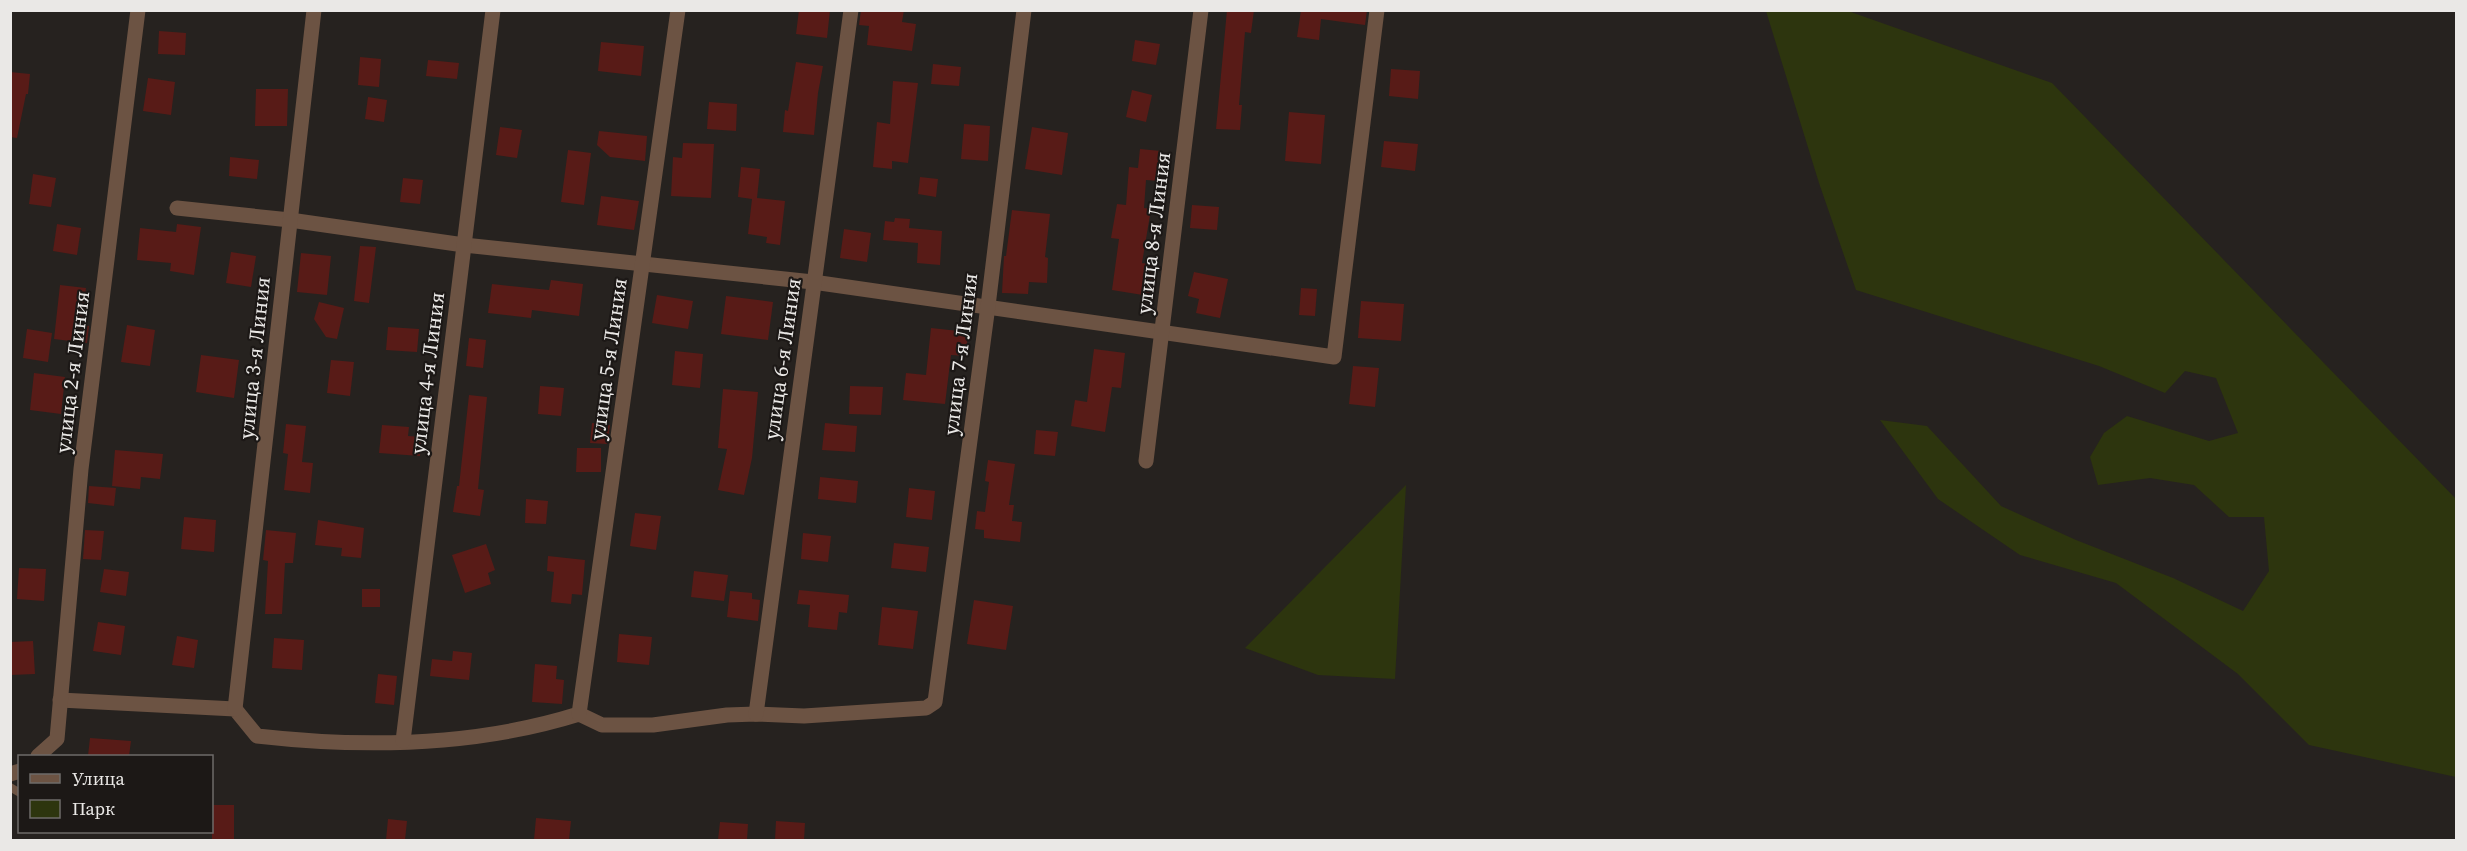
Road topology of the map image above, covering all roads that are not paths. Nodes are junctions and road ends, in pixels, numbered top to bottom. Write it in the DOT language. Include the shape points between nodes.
graph roads {
  1 [pos="138,10"];
  2 [pos="314,10"];
  3 [pos="493,10"];
  4 [pos="678,10"];
  5 [pos="851,10"];
  6 [pos="1024,10"];
  7 [pos="1201,10"];
  8 [pos="1377,10"];
  9 [pos="177,208"];
  10 [pos="290,220"];
  11 [pos="464,245"];
  12 [pos="642,263"];
  13 [pos="813,282"];
  14 [pos="988,306"];
  15 [pos="1162,333"];
  16 [pos="1146,460"];
  17 [pos="60,700"];
  18 [pos="235,710"];
  19 [pos="579,714"];
  20 [pos="756,714"];
  21 [pos="403,741"];
  22 [pos="39,755"];
  1 -- 17 [label="street, улица 2-я Линия" via="81,469"];
  2 -- 10 [label="street, улица 3-я Линия"];
  3 -- 11 [label="street, улица 4-я Линия"];
  4 -- 12 [label="street, улица 5-я Линия"];
  5 -- 13 [label="street, улица 6-я Линия"];
  6 -- 14 [label="street, улица 7-я Линия"];
  7 -- 15 [label="street, улица 8-я Линия"];
  8 -- 15 [label="street" via="1334,357"];
  9 -- 10 [label="street"];
  10 -- 11 [label="street"];
  10 -- 18 [label="street, улица 3-я Линия"];
  11 -- 12 [label="street"];
  11 -- 21 [label="street, улица 4-я Линия"];
  12 -- 13 [label="street"];
  12 -- 19 [label="street, улица 5-я Линия"];
  13 -- 14 [label="street"];
  13 -- 20 [label="street, улица 6-я Линия"];
  14 -- 15 [label="street"];
  14 -- 20 [label="street, улица 7-я Линия" via="934,702 926,708 804,716"];
  15 -- 16 [label="street, улица 8-я Линия"];
  17 -- 18 [label="street"];
  17 -- 22 [label="street, улица 2-я Линия" via="57,739"];
  18 -- 21 [label="street" via="257,736 317,743"];
  19 -- 20 [label="street" via="602,724 642,725"];
  19 -- 21 [label="street" via="516,730"];
}
